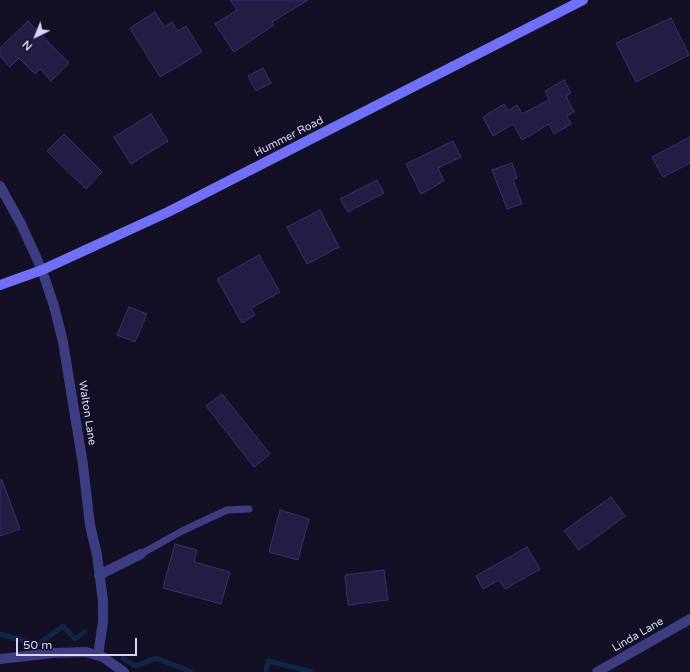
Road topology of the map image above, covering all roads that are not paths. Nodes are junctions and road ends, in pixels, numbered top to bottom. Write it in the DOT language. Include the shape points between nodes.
graph roads {
  1 [pos="583,0"];
  2 [pos="0,186"];
  3 [pos="42,270"];
  4 [pos="0,285"];
  5 [pos="249,509"];
  6 [pos="141,554"];
  7 [pos="99,575"];
  8 [pos="690,619"];
  9 [pos="98,655"];
  10 [pos="0,659"];
  11 [pos="124,672"];
  12 [pos="597,672"];
  1 -- 3 [label="main road, Hummer Road" via="168,212"];
  2 -- 3 [label="street, Walton Lane"];
  3 -- 4 [label="main road, Hummer Road"];
  3 -- 7 [label="street, Walton Lane" via="63,342"];
  5 -- 6 [label="lane" via="227,510"];
  6 -- 7 [label="street"];
  7 -- 9 [label="street, Walton Lane" via="103,622"];
  8 -- 12 [label="street, Linda Lane"];
  9 -- 10 [label="street" via="86,652 53,653"];
  9 -- 11 [label="street"];
}
